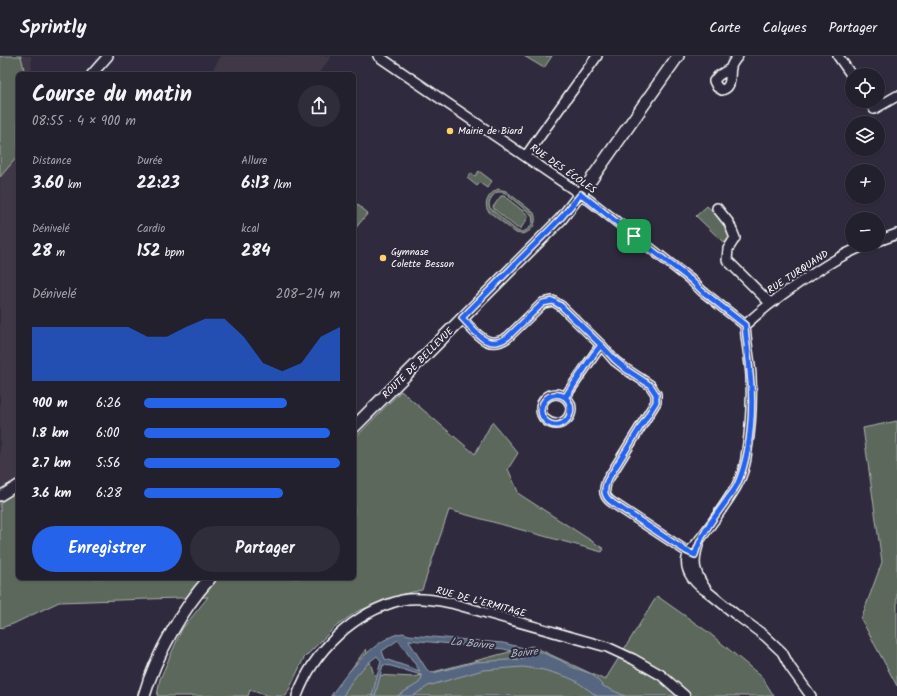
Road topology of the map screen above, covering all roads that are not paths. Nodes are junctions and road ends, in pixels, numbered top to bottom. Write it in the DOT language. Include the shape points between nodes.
graph roads {
  1 [pos="108,56"];
  2 [pos="378,56"];
  3 [pos="597,56"];
  4 [pos="678,56"];
  5 [pos="738,56"];
  6 [pos="838,56"];
  7 [pos="731,68"];
  8 [pos="846,68"];
  9 [pos="94,72"];
  10 [pos="897,96"];
  11 [pos="885,103"];
  12 [pos="526,156"];
  13 [pos="581,194"];
  14 [pos="717,208"];
  15 [pos="897,234"];
  16 [pos="885,238"];
  17 [pos="852,252"];
  18 [pos="770,303"];
  19 [pos="462,318"];
  20 [pos="745,325"];
  21 [pos="601,345"];
  22 [pos="565,397"];
  23 [pos="356,425"];
  24 [pos="16,486"];
  25 [pos="0,496"];
  26 [pos="692,554"];
  27 [pos="209,580"];
  28 [pos="144,696"];
  29 [pos="297,696"];
  30 [pos="685,696"];
  31 [pos="811,696"];
  1 -- 9 [label="street"];
  2 -- 12 [label="street, RUE DES ÉCOLES"];
  3 -- 12 [label="street"];
  4 -- 13 [label="street, ROUTE DE BELLEVUE"];
  5 -- 7 [label="street"];
  6 -- 8 [label="street"];
  10 -- 11 [label="street"];
  12 -- 13 [label="street, RUE DES ÉCOLES"];
  13 -- 19 [label="street, ROUTE DE BELLEVUE" via="561,218"];
  13 -- 20 [label="street, RUE DES ÉCOLES"];
  14 -- 18 [label="street" via="729,223 735,238 728,249 727,260"];
  15 -- 16 [label="street"];
  17 -- 18 [label="street, RUE TURQUAND" via="830,263"];
  18 -- 20 [label="street, RUE TURQUAND"];
  19 -- 21 [label="street" via="483,339 490,343 502,342 543,303 553,301"];
  19 -- 23 [label="street, ROUTE DE BELLEVUE"];
  20 -- 26 [label="street" via="751,400 746,458 737,486"];
  21 -- 22 [label="street"];
  21 -- 26 [label="street" via="627,370 650,385 656,394 656,402 607,481 604,494 608,500"];
  24 -- 25 [label="street"];
  26 -- 31 [label="street" via="687,557 687,566 694,581 782,652"];
  27 -- 28 [label="street" via="170,637"];
  29 -- 30 [label="street, RUE DE L’ERMITAGE" via="308,672 327,647 343,630 362,616 403,600 437,600 607,647 661,676"];
}
